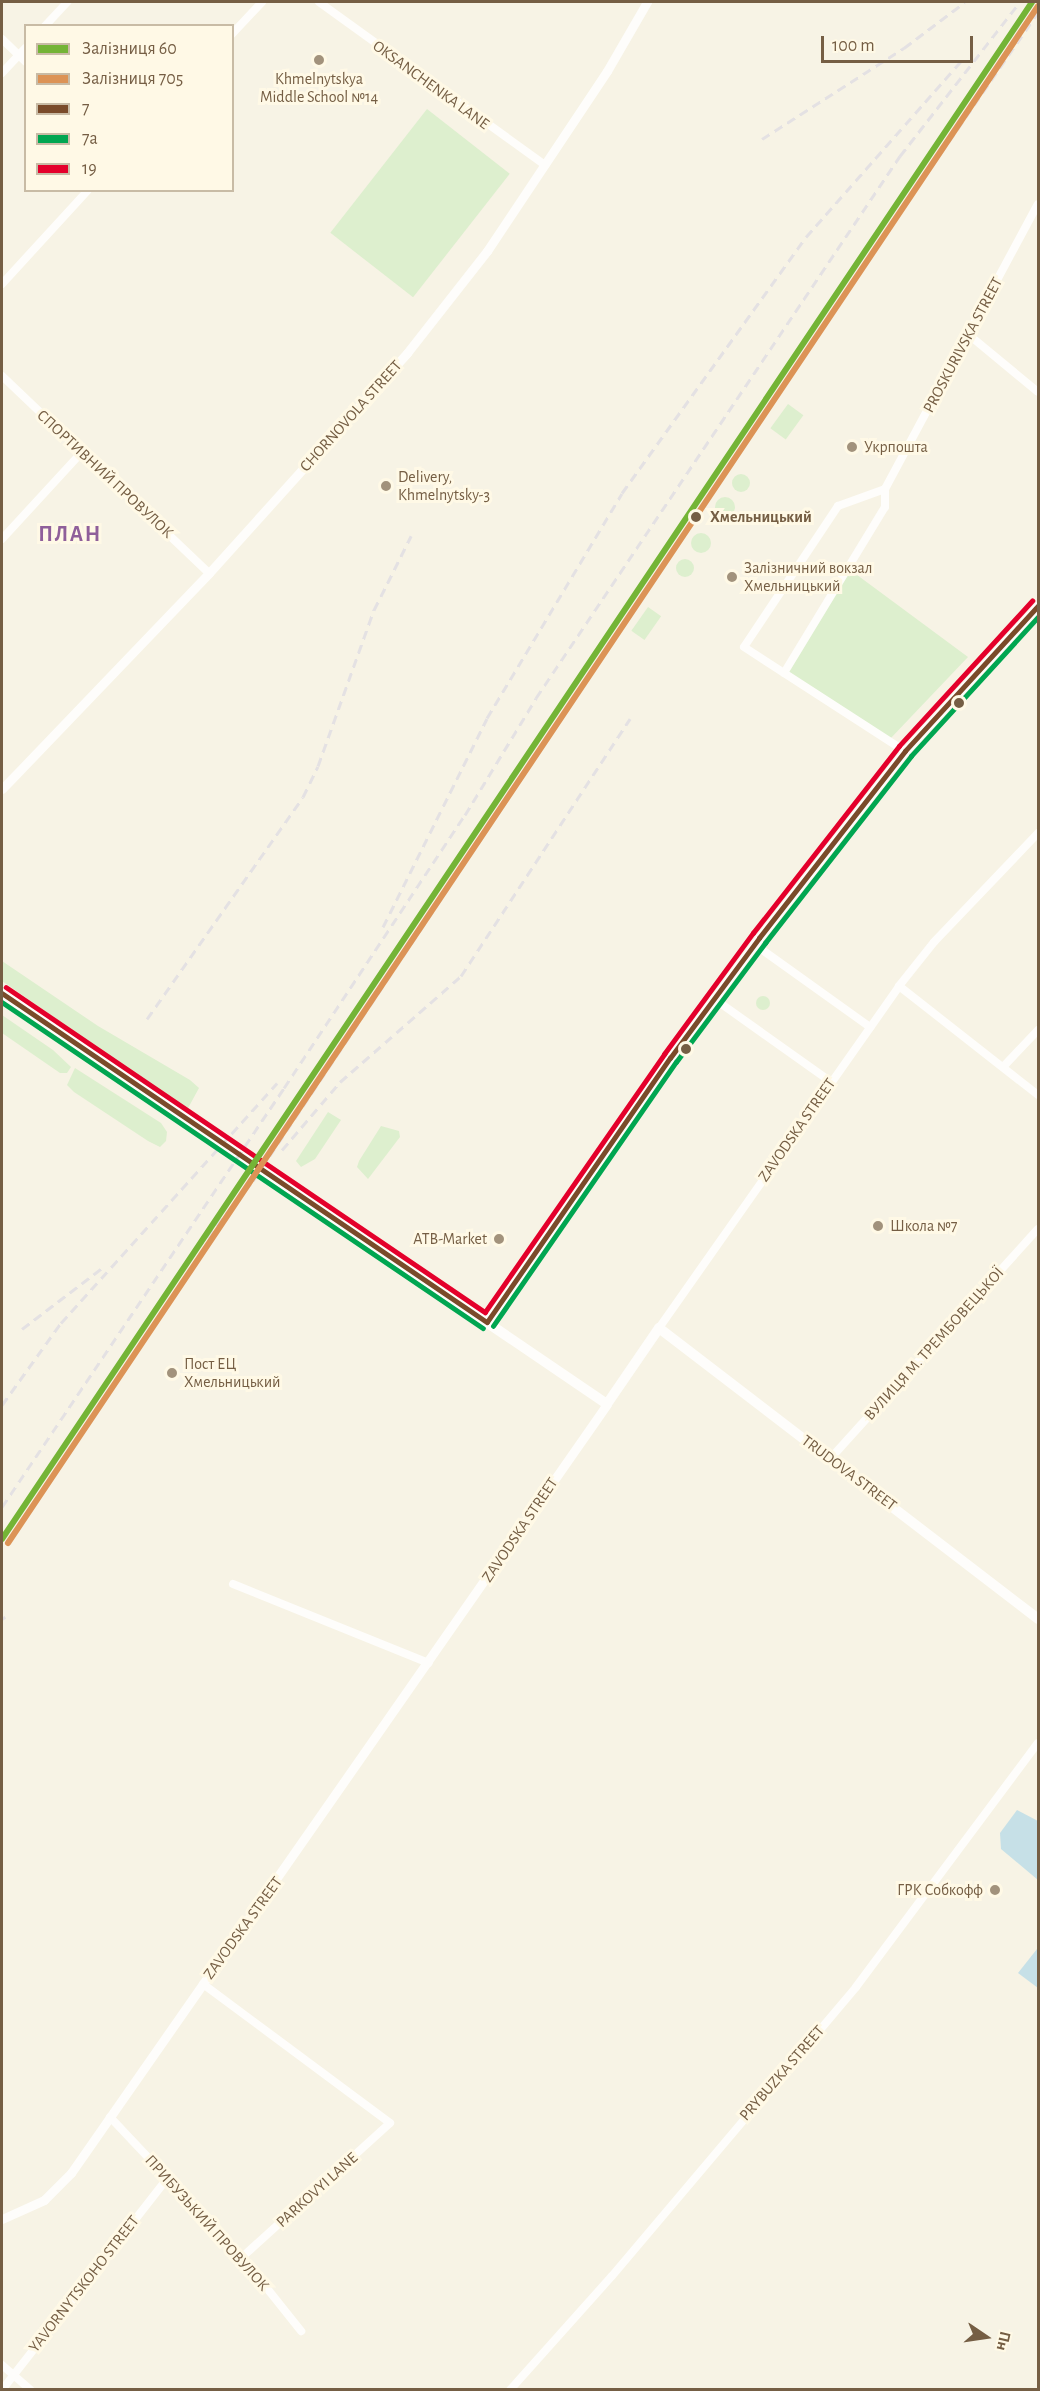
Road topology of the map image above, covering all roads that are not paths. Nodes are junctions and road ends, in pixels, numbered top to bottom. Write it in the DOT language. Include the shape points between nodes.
graph roads {
  1 [pos="67,2"];
  2 [pos="262,2"];
  3 [pos="319,2"];
  4 [pos="647,2"];
  5 [pos="47,24"];
  6 [pos="234,32"];
  7 [pos="2,39"];
  8 [pos="24,49"];
  9 [pos="18,55"];
  10 [pos="24,60"];
  11 [pos="2,73"];
  12 [pos="544,165"];
  13 [pos="86,192"];
  14 [pos="1038,204"];
  15 [pos="2,284"];
  16 [pos="969,335"];
  17 [pos="2,376"];
  18 [pos="1038,392"];
  19 [pos="82,452"];
  20 [pos="885,489"];
  21 [pos="2,539"];
  22 [pos="209,573"];
  23 [pos="1038,606"];
  24 [pos="784,673"];
  25 [pos="904,751"];
  26 [pos="2,789"];
  27 [pos="1038,833"];
  28 [pos="754,944"];
  29 [pos="898,986"];
  30 [pos="2,993"];
  31 [pos="713,998"];
  32 [pos="870,1027"];
  33 [pos="1038,1030"];
  34 [pos="1003,1067"];
  35 [pos="831,1082"];
  36 [pos="1038,1095"];
  37 [pos="1038,1229"];
  38 [pos="487,1322"];
  39 [pos="659,1328"];
  40 [pos="607,1404"];
  41 [pos="830,1459"];
  42 [pos="232,1584"];
  43 [pos="1038,1619"];
  44 [pos="429,1663"];
  45 [pos="1038,1743"];
  46 [pos="203,1983"];
  47 [pos="110,2117"];
  48 [pos="167,2179"];
  49 [pos="2,2219"];
  50 [pos="242,2257"];
  51 [pos="301,2331"];
  52 [pos="2,2365"];
  53 [pos="14,2375"];
  54 [pos="2,2390"];
  55 [pos="31,2390"];
  56 [pos="510,2390"];
  1 -- 5 [label="street"];
  2 -- 6 [label="street"];
  3 -- 12 [label="street, OKSANCHENKA LANE"];
  4 -- 12 [label="street, CHORNOVOLA STREET" via="607,71"];
  7 -- 9 [label="street"];
  8 -- 9 [label="street"];
  9 -- 10 [label="street"];
  9 -- 11 [label="street"];
  12 -- 22 [label="street, CHORNOVOLA STREET" via="487,251 407,353"];
  13 -- 15 [label="street"];
  14 -- 16 [label="street, PROSKURIVSKA STREET"];
  16 -- 18 [label="street"];
  16 -- 20 [label="street, PROSKURIVSKA STREET"];
  17 -- 19 [label="street, СПОРТИВНИЙ ПРОВУЛОК"];
  19 -- 21 [label="street"];
  19 -- 22 [label="street, СПОРТИВНИЙ ПРОВУЛОК"];
  20 -- 24 [label="street, PROSKURIVSKA STREET" via="885,507"];
  20 -- 24 [label="street" via="838,506 744,647"];
  22 -- 26 [label="street, CHORNOVOLA STREET"];
  23 -- 25 [label="street"];
  24 -- 25 [label="street"];
  25 -- 28 [label="street"];
  27 -- 29 [label="street, ZAVODSKA STREET" via="934,942"];
  28 -- 31 [label="street"];
  28 -- 32 [label="street"];
  29 -- 32 [label="street, ZAVODSKA STREET"];
  29 -- 34 [label="street"];
  30 -- 38 [label="main road"];
  31 -- 35 [label="street"];
  31 -- 38 [label="street"];
  32 -- 35 [label="street, ZAVODSKA STREET"];
  33 -- 34 [label="street"];
  34 -- 36 [label="street"];
  35 -- 39 [label="street, ZAVODSKA STREET"];
  37 -- 41 [label="street, ВУЛИЦЯ М. ТРЕМБОВЕЦЬКОЇ"];
  38 -- 40 [label="main road"];
  39 -- 40 [label="main road, ZAVODSKA STREET"];
  39 -- 41 [label="main road, TRUDOVA STREET"];
  40 -- 44 [label="street, ZAVODSKA STREET"];
  41 -- 43 [label="main road, TRUDOVA STREET"];
  42 -- 44 [label="street"];
  44 -- 46 [label="street, ZAVODSKA STREET"];
  45 -- 56 [label="street, PRYBUZKA STREET" via="856,1987 612,2276"];
  46 -- 47 [label="street, ZAVODSKA STREET"];
  46 -- 50 [label="street, PARKOVYI LANE" via="390,2123"];
  47 -- 48 [label="street, ПРИБУЗЬКИЙ ПРОВУЛОК"];
  47 -- 49 [label="street, ZAVODSKA STREET" via="71,2173 44,2200"];
  48 -- 50 [label="street, ПРИБУЗЬКИЙ ПРОВУЛОК"];
  48 -- 53 [label="street, YAVORNYTSKOHO STREET"];
  50 -- 51 [label="street, ПРИБУЗЬКИЙ ПРОВУЛОК"];
  52 -- 53 [label="street"];
  53 -- 54 [label="street, YAVORNYTSKOHO STREET"];
  53 -- 55 [label="street"];
}
